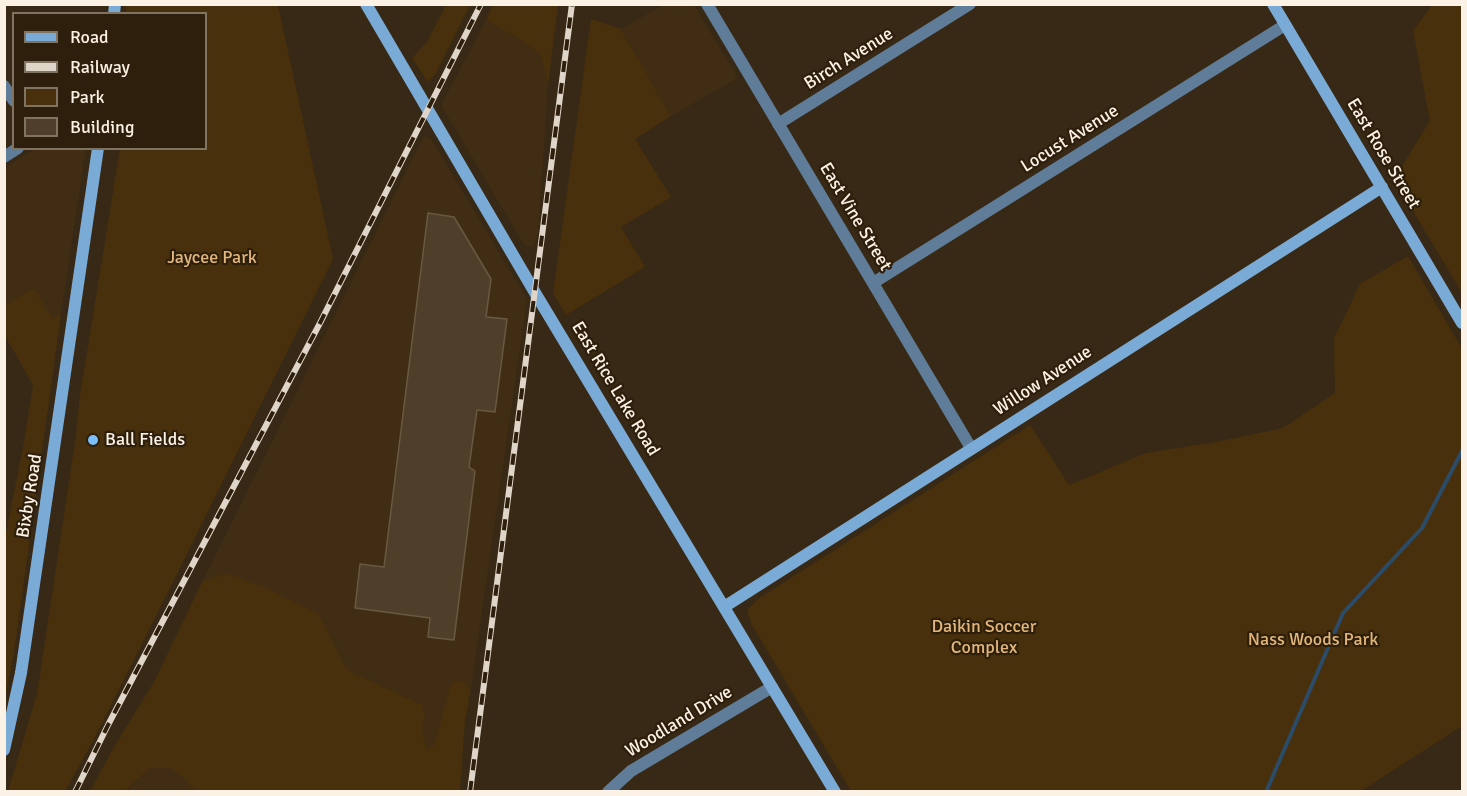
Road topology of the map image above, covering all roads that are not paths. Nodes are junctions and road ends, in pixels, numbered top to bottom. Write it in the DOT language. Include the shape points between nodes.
graph roads {
  1 [pos="366,4"];
  2 [pos="707,4"];
  3 [pos="970,4"];
  4 [pos="1273,4"];
  5 [pos="1285,25"];
  6 [pos="778,124"];
  7 [pos="98,150"];
  8 [pos="1382,187"];
  9 [pos="873,283"];
  10 [pos="1462,323"];
  11 [pos="971,448"];
  12 [pos="724,607"];
  13 [pos="772,687"];
  14 [pos="4,750"];
  15 [pos="608,792"];
  16 [pos="835,792"];
  1 -- 12 [label="street, East Rice Lake Road"];
  2 -- 6 [label="street, East Vine Street"];
  3 -- 6 [label="street, Birch Avenue"];
  4 -- 5 [label="street, East Rose Street"];
  5 -- 8 [label="street, East Rose Street"];
  5 -- 9 [label="street, Locust Avenue"];
  6 -- 9 [label="street, East Vine Street"];
  7 -- 14 [label="street, Bixby Road" via="21,673"];
  8 -- 10 [label="street, East Rose Street"];
  8 -- 11 [label="street, Willow Avenue"];
  9 -- 11 [label="street, East Vine Street"];
  11 -- 12 [label="street, Willow Avenue"];
  12 -- 13 [label="street, East Rice Lake Road"];
  13 -- 15 [label="street, Woodland Drive" via="631,771"];
  13 -- 16 [label="street, East Rice Lake Road"];
}
